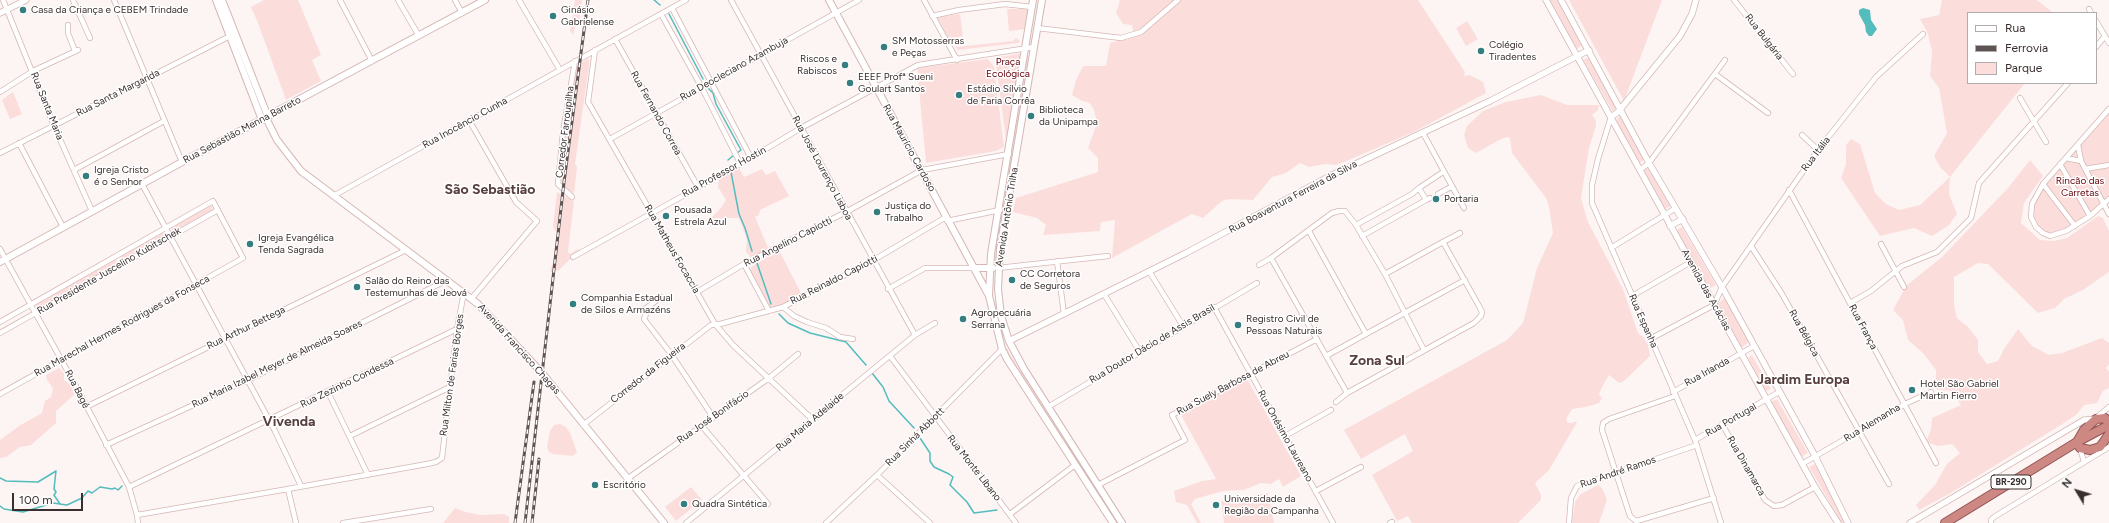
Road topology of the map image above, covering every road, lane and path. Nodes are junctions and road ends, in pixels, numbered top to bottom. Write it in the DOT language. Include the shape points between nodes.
graph roads {
  1 [pos="3,0"];
  2 [pos="26,0"];
  3 [pos="73,0"];
  4 [pos="114,0"];
  5 [pos="216,0"];
  6 [pos="222,0"];
  7 [pos="340,0"];
  8 [pos="398,0"];
  9 [pos="455,0"];
  10 [pos="485,0"];
  11 [pos="519,0"];
  12 [pos="686,0"];
  13 [pos="731,0"];
  14 [pos="829,0"];
  15 [pos="859,0"];
  16 [pos="924,0"];
  17 [pos="1033,0"];
  18 [pos="1042,0"];
  19 [pos="1178,0"];
  20 [pos="1546,0"];
  21 [pos="1561,0"];
  22 [pos="1696,0"];
  23 [pos="1734,0"];
  24 [pos="1032,7"];
  25 [pos="672,8"];
  26 [pos="7,9"];
  27 [pos="836,12"];
  28 [pos="0,13"];
  29 [pos="462,13"];
  30 [pos="661,14"];
  31 [pos="932,16"];
  32 [pos="2097,23"];
  33 [pos="68,25"];
  34 [pos="1037,28"];
  35 [pos="232,34"];
  36 [pos="1923,34"];
  37 [pos="419,36"];
  38 [pos="2105,36"];
  39 [pos="90,38"];
  40 [pos="615,39"];
  41 [pos="2109,43"];
  42 [pos="2097,46"];
  43 [pos="1034,47"];
  44 [pos="1026,49"];
  45 [pos="595,50"];
  46 [pos="1587,51"];
  47 [pos="761,54"];
  48 [pos="1578,55"];
  49 [pos="957,60"];
  50 [pos="1725,60"];
  51 [pos="372,61"];
  52 [pos="574,62"];
  53 [pos="560,70"];
  54 [pos="33,71"];
  55 [pos="1715,74"];
  56 [pos="1793,74"];
  57 [pos="146,78"];
  58 [pos="712,82"];
  59 [pos="2067,84"];
  60 [pos="875,87"];
  61 [pos="702,88"];
  62 [pos="0,92"];
  63 [pos="2020,98"];
  64 [pos="2109,108"];
  65 [pos="1619,111"];
  66 [pos="656,113"];
  67 [pos="1768,113"];
  68 [pos="265,118"];
  69 [pos="1611,118"];
  70 [pos="469,120"];
  71 [pos="2035,120"];
  72 [pos="164,121"];
  73 [pos="54,126"];
  74 [pos="801,128"];
  75 [pos="1423,133"];
  76 [pos="1802,134"];
  77 [pos="610,139"];
  78 [pos="2046,142"];
  79 [pos="19,143"];
  80 [pos="2078,145"];
  81 [pos="1818,150"];
  82 [pos="0,153"];
  83 [pos="1009,154"];
  84 [pos="751,158"];
  85 [pos="2066,158"];
  86 [pos="2080,161"];
  87 [pos="182,162"];
  88 [pos="1649,162"];
  89 [pos="740,163"];
  90 [pos="2060,164"];
  91 [pos="2109,165"];
  92 [pos="2085,169"];
  93 [pos="74,170"];
  94 [pos="922,170"];
  95 [pos="1640,170"];
  96 [pos="1443,172"];
  97 [pos="142,184"];
  98 [pos="2043,184"];
  99 [pos="698,187"];
  100 [pos="1451,187"];
  101 [pos="1419,188"];
  102 [pos="1789,190"];
  103 [pos="1438,194"];
  104 [pos="335,195"];
  105 [pos="572,197"];
  106 [pos="2109,199"];
  107 [pos="2105,204"];
  108 [pos="1464,208"];
  109 [pos="1676,208"];
  110 [pos="218,210"];
  111 [pos="1000,210"];
  112 [pos="92,211"];
  113 [pos="651,212"];
  114 [pos="846,212"];
  115 [pos="2109,214"];
  116 [pos="2090,216"];
  117 [pos="1665,217"];
  118 [pos="947,219"];
  119 [pos="1683,219"];
  120 [pos="1356,225"];
  121 [pos="1670,226"];
  122 [pos="2075,226"];
  123 [pos="63,227"];
  124 [pos="165,229"];
  125 [pos="1309,230"];
  126 [pos="1460,233"];
  127 [pos="1362,236"];
  128 [pos="170,237"];
  129 [pos="1443,242"];
  130 [pos="1881,244"];
  131 [pos="1751,246"];
  132 [pos="1611,248"];
  133 [pos="0,249"];
  134 [pos="406,250"];
  135 [pos="117,256"];
  136 [pos="1108,256"];
  137 [pos="573,257"];
  138 [pos="1271,258"];
  139 [pos="2,260"];
  140 [pos="1057,260"];
  141 [pos="872,261"];
  142 [pos="1691,262"];
  143 [pos="122,264"];
  144 [pos="744,264"];
  145 [pos="1259,265"];
  146 [pos="975,268"];
  147 [pos="990,268"];
  148 [pos="998,268"];
  149 [pos="1895,270"];
  150 [pos="1149,271"];
  151 [pos="1385,274"];
  152 [pos="447,280"];
  153 [pos="1465,280"];
  154 [pos="1257,282"];
  155 [pos="196,284"];
  156 [pos="1722,287"];
  157 [pos="1904,287"];
  158 [pos="888,289"];
  159 [pos="464,292"];
  160 [pos="697,292"];
  161 [pos="1104,294"];
  162 [pos="989,296"];
  163 [pos="1632,296"];
  164 [pos="661,297"];
  165 [pos="472,298"];
  166 [pos="1850,304"];
  167 [pos="30,305"];
  168 [pos="1714,305"];
  169 [pos="783,307"];
  170 [pos="1214,307"];
  171 [pos="769,311"];
  172 [pos="35,313"];
  173 [pos="1404,313"];
  174 [pos="1064,314"];
  175 [pos="1001,316"];
  176 [pos="0,322"];
  177 [pos="935,323"];
  178 [pos="714,324"];
  179 [pos="1183,326"];
  180 [pos="457,329"];
  181 [pos="0,333"];
  182 [pos="1366,334"];
  183 [pos="915,335"];
  184 [pos="226,338"];
  185 [pos="1652,338"];
  186 [pos="1317,339"];
  187 [pos="853,340"];
  188 [pos="1009,341"];
  189 [pos="1754,346"];
  190 [pos="1002,349"];
  191 [pos="1424,350"];
  192 [pos="1140,352"];
  193 [pos="671,354"];
  194 [pos="798,354"];
  195 [pos="1740,354"];
  196 [pos="890,356"];
  197 [pos="1326,356"];
  198 [pos="62,360"];
  199 [pos="1250,374"];
  200 [pos="769,378"];
  201 [pos="248,380"];
  202 [pos="450,388"];
  203 [pos="328,392"];
  204 [pos="1780,392"];
  205 [pos="1931,392"];
  206 [pos="1347,393"];
  207 [pos="0,394"];
  208 [pos="1674,394"];
  209 [pos="1766,400"];
  210 [pos="1336,402"];
  211 [pos="1905,404"];
  212 [pos="86,407"];
  213 [pos="1048,407"];
  214 [pos="2109,407"];
  215 [pos="1331,410"];
  216 [pos="713,417"];
  217 [pos="935,418"];
  218 [pos="812,419"];
  219 [pos="2096,419"];
  220 [pos="269,420"];
  221 [pos="1722,424"];
  222 [pos="2109,424"];
  223 [pos="583,425"];
  224 [pos="701,425"];
  225 [pos="1858,432"];
  226 [pos="2109,434"];
  227 [pos="350,436"];
  228 [pos="1284,436"];
  229 [pos="1695,440"];
  230 [pos="106,445"];
  231 [pos="1697,445"];
  232 [pos="2079,445"];
  233 [pos="2109,447"];
  234 [pos="2101,450"];
  235 [pos="1815,456"];
  236 [pos="2084,462"];
  237 [pos="1936,463"];
  238 [pos="1802,464"];
  239 [pos="1075,465"];
  240 [pos="1361,467"];
  241 [pos="1616,473"];
  242 [pos="368,475"];
  243 [pos="877,475"];
  244 [pos="744,478"];
  245 [pos="627,479"];
  246 [pos="1889,484"];
  247 [pos="301,486"];
  248 [pos="1098,486"];
  249 [pos="129,487"];
  250 [pos="1815,487"];
  251 [pos="288,489"];
  252 [pos="1316,491"];
  253 [pos="1714,498"];
  254 [pos="768,504"];
  255 [pos="431,509"];
  256 [pos="1010,514"];
  257 [pos="137,516"];
  258 [pos="138,523"];
  259 [pos="296,523"];
  260 [pos="343,523"];
  261 [pos="664,523"];
  262 [pos="686,523"];
  263 [pos="826,523"];
  264 [pos="930,523"];
  265 [pos="1016,523"];
  266 [pos="1113,523"];
  267 [pos="1122,523"];
  268 [pos="1334,523"];
  269 [pos="1569,523"];
  270 [pos="1720,523"];
  271 [pos="1838,523"];
  272 [pos="1848,523"];
  273 [pos="1910,523"];
  274 [pos="1945,523"];
  275 [pos="1991,523"];
  1 -- 26 [label="street, Rua Santa Maria"];
  2 -- 26 [label="street"];
  3 -- 39 [label="street"];
  4 -- 57 [label="street"];
  5 -- 35 [label="main road, Avenida Francisco Chagas"];
  6 -- 35 [label="main road, Avenida Francisco Chagas"];
  7 -- 51 [label="street"];
  8 -- 37 [label="street"];
  9 -- 29 [label="street"];
  10 -- 29 [label="main road, Rua Sebastião Menna Barreto"];
  11 -- 53 [label="street"];
  12 -- 25 [label="street, Rua Inocêncio Cunha"];
  13 -- 47 [label="street, Rua José Lourenço Lisboa"];
  14 -- 27 [label="main road, Rua Maurício Cardoso"];
  15 -- 27 [label="street, Rua Deocleciano Azambuja"];
  16 -- 31 [label="street"];
  17 -- 24 [label="main road, Avenida Antônio Trilha"];
  18 -- 34 [label="main road, Avenida Antônio Trilha"];
  19 -- 34 [label="street" via="1141,32 1121,38"];
  20 -- 48 [label="street, Avenida das Acácias"];
  21 -- 46 [label="street, Avenida das Acácias"];
  22 -- 65 [label="street" via="1692,14 1680,36"];
  23 -- 56 [label="street, Rua Bulgária"];
  24 -- 31 [label="street" via="1005,4"];
  24 -- 44 [label="main road, Avenida Antônio Trilha"];
  25 -- 30 [label="street, Rua Inocêncio Cunha"];
  25 -- 58 [label="street"];
  26 -- 28 [label="street"];
  26 -- 54 [label="street, Rua Santa Maria"];
  27 -- 47 [label="street, Rua Deocleciano Azambuja"];
  27 -- 60 [label="main road, Rua Maurício Cardoso"];
  29 -- 37 [label="main road, Rua Sebastião Menna Barreto"];
  30 -- 40 [label="street, Rua Inocêncio Cunha"];
  30 -- 61 [label="street"];
  31 -- 49 [label="street"];
  32 -- 38 [label="street"];
  33 -- 54 [label="street" via="68,33 76,51"];
  34 -- 43 [label="main road, Avenida Antônio Trilha"];
  35 -- 57 [label="street, Rua Santa Margarida"];
  35 -- 68 [label="main road, Avenida Francisco Chagas"];
  36 -- 81 [label="street, Rua Itália" via="1876,77"];
  37 -- 51 [label="main road, Rua Sebastião Menna Barreto"];
  38 -- 41 [label="street"];
  38 -- 42 [label="street"];
  40 -- 45 [label="street, Rua Inocêncio Cunha"];
  40 -- 66 [label="street, Rua Fernando Correa"];
  43 -- 44 [label="street, Rua Professor Hostin"];
  43 -- 148 [label="main road, Avenida Antônio Trilha"];
  44 -- 49 [label="street, Rua Professor Hostin"];
  44 -- 83 [label="main road, Avenida Antônio Trilha"];
  45 -- 52 [label="street, Rua Inocêncio Cunha"];
  45 -- 77 [label="street, Rua Matheus Focaccia" via="588,102"];
  46 -- 48 [label="street"];
  46 -- 65 [label="street, Avenida das Acácias"];
  47 -- 58 [label="street, Rua Deocleciano Azambuja"];
  47 -- 74 [label="street, Rua José Lourenço Lisboa"];
  48 -- 69 [label="street, Avenida das Acácias"];
  48 -- 75 [label="street, Rua Boaventura Ferreira da Silva"];
  49 -- 60 [label="street, Rua Professor Hostin" via="918,65"];
  50 -- 55 [label="street"];
  51 -- 68 [label="main road, Rua Sebastião Menna Barreto"];
  52 -- 53 [label="street, Rua Inocêncio Cunha"];
  52 -- 105 [label="street, Corredor Farroupilha" via="558,173 558,184"];
  53 -- 70 [label="street, Rua Inocêncio Cunha"];
  54 -- 62 [label="street"];
  54 -- 73 [label="street, Rua Santa Maria"];
  55 -- 67 [label="street"];
  55 -- 88 [label="street"];
  57 -- 72 [label="street"];
  57 -- 73 [label="street, Rua Santa Margarida"];
  58 -- 61 [label="street, Rua Deocleciano Azambuja"];
  58 -- 84 [label="street"];
  59 -- 71 [label="street"];
  60 -- 74 [label="street, Rua Professor Hostin"];
  60 -- 94 [label="main road, Rua Maurício Cardoso"];
  61 -- 66 [label="street, Rua Deocleciano Azambuja"];
  61 -- 89 [label="street"];
  63 -- 71 [label="street"];
  64 -- 80 [label="street"];
  65 -- 69 [label="street"];
  65 -- 88 [label="street, Avenida das Acácias"];
  66 -- 77 [label="street, Rua Deocleciano Azambuja"];
  66 -- 99 [label="street, Rua Fernando Correa"];
  68 -- 87 [label="main road, Rua Sebastião Menna Barreto"];
  68 -- 104 [label="main road, Avenida Francisco Chagas" via="295,164"];
  69 -- 95 [label="street, Avenida das Acácias"];
  69 -- 132 [label="street, Rua Espanha" via="1592,185 1592,204"];
  70 -- 104 [label="street, Rua Inocêncio Cunha"];
  70 -- 165 [label="street" via="516,202 537,221"];
  71 -- 78 [label="street"];
  71 -- 149 [label="street" via="1979,183 1971,218 1936,252"];
  72 -- 87 [label="street"];
  72 -- 93 [label="street"];
  73 -- 79 [label="street, Rua Santa Margarida"];
  73 -- 93 [label="street, Rua Santa Maria"];
  74 -- 84 [label="street, Rua Professor Hostin"];
  74 -- 114 [label="street, Rua José Lourenço Lisboa"];
  75 -- 96 [label="street"];
  75 -- 150 [label="street, Rua Boaventura Ferreira da Silva" via="1330,176"];
  76 -- 81 [label="street"];
  77 -- 113 [label="street, Rua Matheus Focaccia"];
  79 -- 82 [label="street, Rua Santa Margarida"];
  79 -- 123 [label="street"];
  80 -- 85 [label="street"];
  80 -- 86 [label="street"];
  81 -- 102 [label="street, Rua Itália"];
  83 -- 94 [label="street, Rua Angelino Capiotti"];
  83 -- 111 [label="main road, Avenida Antônio Trilha"];
  84 -- 89 [label="street, Rua Professor Hostin"];
  85 -- 86 [label="street"];
  85 -- 90 [label="street"];
  86 -- 92 [label="street"];
  87 -- 97 [label="main road, Rua Sebastião Menna Barreto"];
  88 -- 95 [label="street"];
  88 -- 109 [label="street, Avenida das Acácias"];
  89 -- 99 [label="street, Rua Professor Hostin"];
  90 -- 98 [label="street"];
  90 -- 116 [label="street"];
  91 -- 92 [label="street"];
  92 -- 107 [label="street"];
  93 -- 112 [label="street, Rua Santa Maria"];
  94 -- 114 [label="street, Rua Angelino Capiotti"];
  94 -- 118 [label="main road, Rua Maurício Cardoso"];
  95 -- 117 [label="street, Avenida das Acácias"];
  96 -- 100 [label="street"];
  96 -- 101 [label="street"];
  97 -- 112 [label="main road, Rua Sebastião Menna Barreto"];
  97 -- 124 [label="street"];
  98 -- 122 [label="street"];
  98 -- 122 [label="street" via="2032,204 2031,217 2036,227 2050,236"];
  99 -- 113 [label="street, Rua Professor Hostin"];
  100 -- 103 [label="street"];
  100 -- 108 [label="street"];
  101 -- 120 [label="street"];
  101 -- 127 [label="street" via="1428,199"];
  102 -- 131 [label="street, Rua Itália"];
  102 -- 166 [label="street, Rua França"];
  104 -- 134 [label="main road, Avenida Francisco Chagas"];
  106 -- 107 [label="street"];
  107 -- 115 [label="street"];
  107 -- 116 [label="street"];
  109 -- 117 [label="street"];
  109 -- 119 [label="street, Avenida das Acácias"];
  110 -- 124 [label="street, Rua Presidente Juscelino Kubitschek" via="213,201"];
  110 -- 128 [label="street, Rua Presidente Juscelino Kubitschek"];
  110 -- 155 [label="street, Rua Marechal Hermes Rodrigues da Fonseca" via="243,258"];
  111 -- 118 [label="street, Rua Reinaldo Capiotti"];
  111 -- 147 [label="main road, Avenida Antônio Trilha"];
  112 -- 123 [label="main road, Rua Sebastião Menna Barreto"];
  113 -- 137 [label="street, Rua Professor Hostin"];
  113 -- 160 [label="street, Rua Matheus Focaccia"];
  114 -- 141 [label="street, Rua José Lourenço Lisboa"];
  114 -- 144 [label="street, Rua Angelino Capiotti"];
  116 -- 122 [label="street"];
  117 -- 121 [label="street, Avenida das Acácias"];
  117 -- 132 [label="street"];
  118 -- 141 [label="street, Rua Reinaldo Capiotti"];
  118 -- 146 [label="main road, Rua Maurício Cardoso"];
  119 -- 121 [label="street"];
  119 -- 156 [label="street, Avenida das Acácias"];
  120 -- 125 [label="street" via="1345,211 1339,211"];
  120 -- 127 [label="street"];
  121 -- 142 [label="street, Avenida das Acácias"];
  123 -- 139 [label="main road, Rua Sebastião Menna Barreto"];
  124 -- 128 [label="street"];
  124 -- 135 [label="street, Rua Presidente Juscelino Kubitschek"];
  125 -- 138 [label="street"];
  125 -- 182 [label="street"];
  126 -- 129 [label="street"];
  127 -- 151 [label="street"];
  128 -- 143 [label="street, Rua Presidente Juscelino Kubitschek"];
  128 -- 155 [label="street"];
  129 -- 151 [label="street"];
  129 -- 153 [label="street"];
  130 -- 149 [label="street"];
  131 -- 156 [label="street, Rua Itália"];
  131 -- 225 [label="street, Rua Bélgica" via="1782,294"];
  132 -- 163 [label="street, Rua Espanha"];
  133 -- 139 [label="street, Rua Bagé"];
  134 -- 152 [label="main road, Avenida Francisco Chagas"];
  134 -- 184 [label="street, Rua Arthur Bettega"];
  135 -- 143 [label="street"];
  135 -- 167 [label="street, Rua Presidente Juscelino Kubitschek"];
  136 -- 140 [label="street"];
  138 -- 145 [label="street"];
  138 -- 186 [label="street"];
  139 -- 167 [label="street, Rua Bagé"];
  140 -- 148 [label="street"];
  140 -- 174 [label="street"];
  141 -- 158 [label="street, Rua José Lourenço Lisboa"];
  141 -- 169 [label="street, Rua Reinaldo Capiotti"];
  142 -- 163 [label="street"];
  142 -- 168 [label="street, Avenida das Acácias"];
  143 -- 172 [label="street, Rua Presidente Juscelino Kubitschek"];
  144 -- 160 [label="street, Rua Angelino Capiotti"];
  144 -- 171 [label="street"];
  146 -- 147 [label="main road"];
  146 -- 158 [label="street" via="925,268"];
  146 -- 162 [label="main road, Rua Maurício Cardoso"];
  147 -- 148 [label="main road"];
  147 -- 162 [label="main road, Avenida Antônio Trilha"];
  148 -- 175 [label="main road, Avenida Antônio Trilha"];
  149 -- 157 [label="street"];
  149 -- 166 [label="street" via="1871,291"];
  150 -- 161 [label="street, Rua Boaventura Ferreira da Silva"];
  150 -- 179 [label="street"];
  151 -- 173 [label="street"];
  152 -- 159 [label="main road, Avenida Francisco Chagas"];
  152 -- 201 [label="street, Rua Maria Izabel Meyer de Almeida Soares"];
  153 -- 173 [label="street"];
  153 -- 191 [label="street" via="1482,312 1481,316 1474,323"];
  154 -- 170 [label="street, Rua Doutor Dácio de Assis Brasil"];
  155 -- 184 [label="street"];
  155 -- 198 [label="street, Rua Marechal Hermes Rodrigues da Fonseca"];
  156 -- 168 [label="street, Rua Itália"];
  156 -- 189 [label="street, Avenida das Acácias"];
  158 -- 183 [label="street, Rua José Lourenço Lisboa"];
  159 -- 165 [label="main road, Avenida Francisco Chagas"];
  159 -- 180 [label="street, Rua Milton de Farias Borges"];
  160 -- 178 [label="street, Rua Matheus Focaccia"];
  161 -- 174 [label="street, Rua Boaventura Ferreira da Silva"];
  161 -- 192 [label="street"];
  162 -- 175 [label="main road"];
  162 -- 190 [label="main road, Avenida Antônio Trilha"];
  163 -- 185 [label="street, Rua Espanha"];
  164 -- 193 [label="street" via="645,309 647,312 644,319"];
  165 -- 223 [label="main road, Avenida Francisco Chagas" via="540,371"];
  166 -- 211 [label="street, Rua França"];
  167 -- 172 [label="street, Rua Bagé"];
  167 -- 176 [label="street, Rua Presidente Juscelino Kubitschek"];
  168 -- 185 [label="street"];
  168 -- 195 [label="street, Avenida das Acácias"];
  169 -- 171 [label="street, Rua Reinaldo Capiotti"];
  169 -- 187 [label="street" via="800,319"];
  170 -- 179 [label="street, Rua Doutor Dácio de Assis Brasil"];
  170 -- 199 [label="street, Rua Onésimo Laureano"];
  171 -- 178 [label="street, Rua Reinaldo Capiotti"];
  172 -- 181 [label="street, Rua Presidente Juscelino Kubitschek"];
  172 -- 198 [label="street, Rua Bagé"];
  173 -- 182 [label="street"];
  173 -- 191 [label="street"];
  174 -- 188 [label="street, Rua Boaventura Ferreira da Silva"];
  175 -- 188 [label="main road, Avenida Antônio Trilha"];
  177 -- 183 [label="street, Rua Maria Adelaide"];
  178 -- 193 [label="street, Corredor da Figueira"];
  178 -- 200 [label="street, Rua Matheus Focaccia" via="733,346"];
  179 -- 192 [label="street, Rua Doutor Dácio de Assis Brasil"];
  180 -- 202 [label="street, Rua Milton de Farias Borges"];
  180 -- 203 [label="street, Rua Zezinho Condessa"];
  182 -- 197 [label="street"];
  183 -- 196 [label="street, Rua Maria Adelaide"];
  184 -- 201 [label="street"];
  184 -- 212 [label="street, Rua Arthur Bettega"];
  185 -- 208 [label="street, Rua Espanha"];
  186 -- 197 [label="street"];
  186 -- 199 [label="street, Rua Suely Barbosa de Abreu"];
  188 -- 213 [label="main road, Avenida Antônio Trilha"];
  189 -- 195 [label="street, Rua Irlanda"];
  189 -- 204 [label="street, Avenida das Acácias"];
  190 -- 217 [label="street, Rua Sinhá Abbott"];
  190 -- 239 [label="main road, Avenida Antônio Trilha"];
  191 -- 206 [label="street"];
  192 -- 213 [label="street, Rua Doutor Dácio de Assis Brasil"];
  193 -- 216 [label="street"];
  193 -- 223 [label="street, Corredor da Figueira"];
  194 -- 200 [label="street, Rua José Bonifácio"];
  195 -- 208 [label="street, Rua Irlanda"];
  195 -- 209 [label="street, Avenida das Acácias"];
  196 -- 217 [label="street, Rua Monte Líbano"];
  196 -- 218 [label="street, Rua Maria Adelaide"];
  197 -- 206 [label="street"];
  198 -- 207 [label="street, Rua Marechal Hermes Rodrigues da Fonseca"];
  198 -- 212 [label="street, Rua Bagé"];
  199 -- 228 [label="street, Rua Onésimo Laureano"];
  199 -- 248 [label="street, Rua Suely Barbosa de Abreu" via="1172,415 1185,440"];
  200 -- 216 [label="street, Rua José Bonifácio"];
  200 -- 218 [label="street, Rua Matheus Focaccia"];
  201 -- 220 [label="street"];
  201 -- 230 [label="street, Rua Maria Izabel Meyer de Almeida Soares"];
  202 -- 227 [label="street"];
  202 -- 242 [label="street, Rua Milton de Farias Borges" via="442,458 436,462"];
  203 -- 220 [label="street, Rua Zezinho Condessa"];
  203 -- 227 [label="street"];
  204 -- 209 [label="street, Rua Portugal"];
  204 -- 235 [label="street, Avenida das Acácias"];
  205 -- 211 [label="street, Rua Alemanha"];
  206 -- 210 [label="street"];
  208 -- 229 [label="street, Rua Espanha"];
  208 -- 241 [label="street, Rua Irlanda" via="1609,419 1603,424 1602,430"];
  209 -- 221 [label="street, Rua Portugal"];
  209 -- 238 [label="street, Avenida das Acácias"];
  211 -- 225 [label="street, Rua Alemanha"];
  211 -- 237 [label="street, Rua França"];
  212 -- 230 [label="street, Rua Bagé"];
  213 -- 248 [label="main road, Avenida Antônio Trilha"];
  214 -- 219 [label="street"];
  215 -- 228 [label="street"];
  216 -- 224 [label="street, Rua José Bonifácio"];
  217 -- 243 [label="street, Rua Sinhá Abbott"];
  217 -- 256 [label="street, Rua Monte Líbano"];
  218 -- 244 [label="street, Rua Maria Adelaide"];
  219 -- 222 [label="highway" via="2105,418"];
  219 -- 232 [label="highway" via="2084,430"];
  219 -- 273 [label="street" via="2084,420"];
  220 -- 247 [label="street"];
  220 -- 249 [label="street, Rua Zezinho Condessa"];
  221 -- 229 [label="street, Rua Portugal"];
  221 -- 250 [label="street, Rua Dinamarca" via="1765,500 1774,506 1782,505"];
  222 -- 232 [label="highway, BR-290"];
  223 -- 245 [label="main road, Avenida Francisco Chagas"];
  224 -- 244 [label="street"];
  224 -- 245 [label="street, Rua José Bonifácio"];
  225 -- 235 [label="street, Rua Alemanha"];
  225 -- 246 [label="street, Rua Bélgica"];
  226 -- 234 [label="highway"];
  227 -- 242 [label="street"];
  228 -- 252 [label="street, Rua Onésimo Laureano"];
  229 -- 231 [label="street, Rua Espanha"];
  230 -- 249 [label="street, Rua Bagé"];
  231 -- 241 [label="street, Rua André Ramos"];
  231 -- 253 [label="street, Rua Espanha"];
  232 -- 234 [label="highway" via="2090,450"];
  232 -- 236 [label="street"];
  232 -- 274 [label="highway, BR-290"];
  233 -- 234 [label="street"];
  234 -- 236 [label="street"];
  235 -- 238 [label="street, Rua Alemanha"];
  235 -- 272 [label="street, Avenida das Acácias"];
  236 -- 275 [label="street" via="1994,517"];
  238 -- 250 [label="street, Avenida das Acácias"];
  239 -- 256 [label="street"];
  239 -- 266 [label="main road, Avenida Antônio Trilha"];
  240 -- 252 [label="street"];
  241 -- 253 [label="street" via="1632,519 1640,520"];
  241 -- 269 [label="street, Rua André Ramos" via="1576,486 1570,498"];
  242 -- 247 [label="street"];
  243 -- 263 [label="street, Rua Sinhá Abbott"];
  243 -- 264 [label="street"];
  244 -- 254 [label="street"];
  244 -- 262 [label="street, Rua Maria Adelaide"];
  245 -- 261 [label="main road, Avenida Francisco Chagas"];
  247 -- 251 [label="street"];
  248 -- 267 [label="main road, Avenida Antônio Trilha"];
  249 -- 257 [label="street, Rua Bagé"];
  250 -- 271 [label="street, Avenida das Acácias"];
  251 -- 257 [label="street"];
  251 -- 259 [label="street"];
  252 -- 268 [label="street, Rua Onésimo Laureano"];
  253 -- 270 [label="street, Rua Espanha"];
  255 -- 260 [label="street"];
  256 -- 265 [label="street, Rua Monte Líbano"];
  257 -- 258 [label="street, Rua Bagé"];
}
